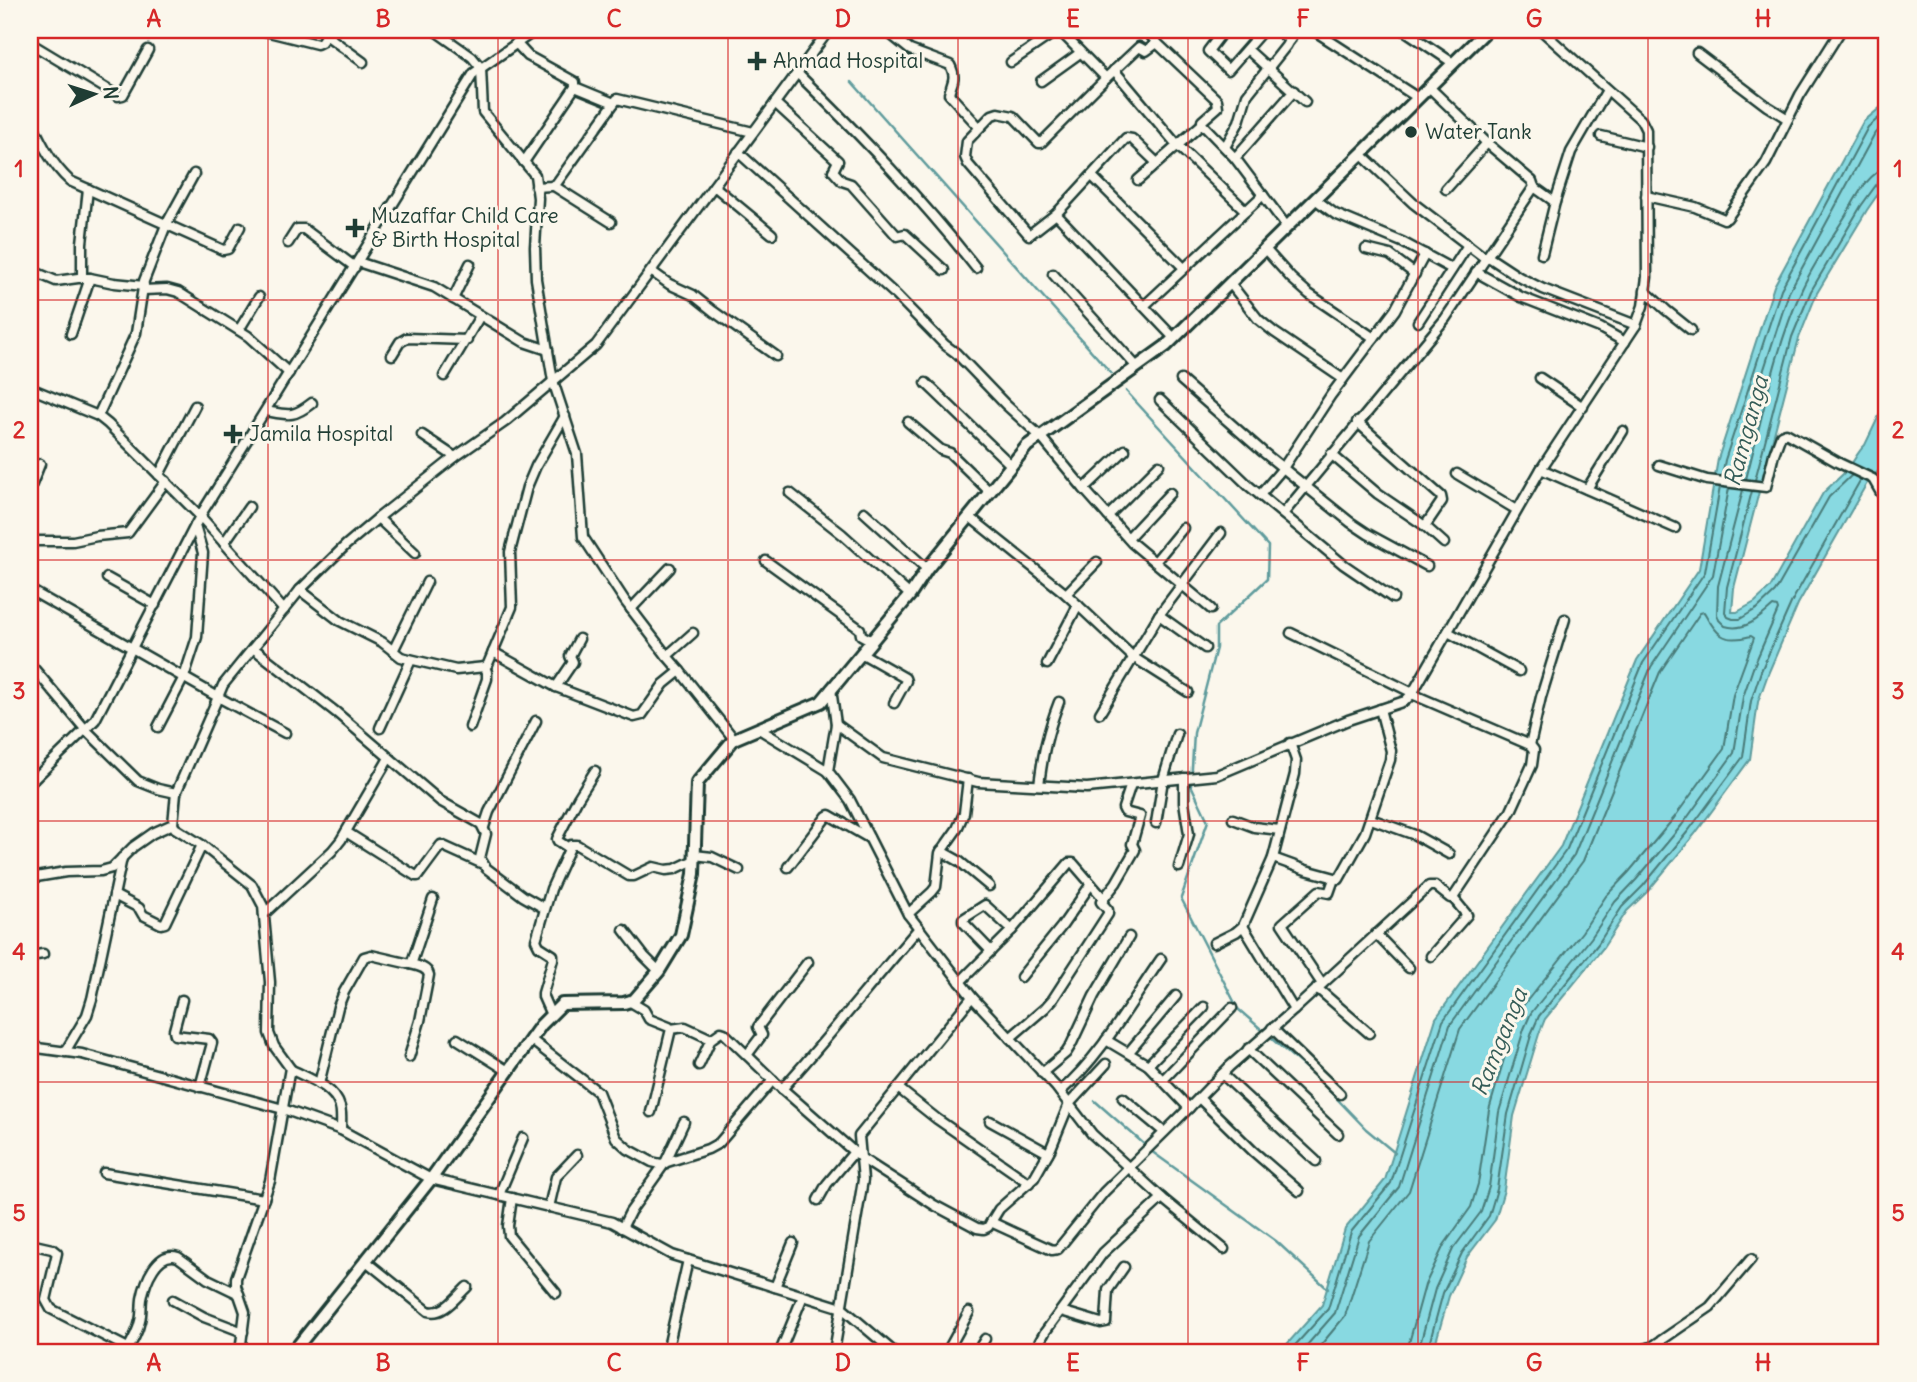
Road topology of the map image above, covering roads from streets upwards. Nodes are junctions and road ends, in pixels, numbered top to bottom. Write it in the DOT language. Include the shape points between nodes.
graph roads {
  1 [pos="261,30"];
  2 [pos="434,30"];
  3 [pos="536,30"];
  4 [pos="829,30"];
  5 [pos="885,30"];
  6 [pos="1059,30"];
  7 [pos="1146,30"];
  8 [pos="1224,30"];
  9 [pos="1263,30"];
  10 [pos="1277,30"];
  11 [pos="1295,30"];
  12 [pos="1313,30"];
  13 [pos="1404,30"];
  14 [pos="1487,30"];
  15 [pos="1541,30"];
  16 [pos="1841,30"];
  17 [pos="328,32"];
  18 [pos="1290,40"];
  19 [pos="30,43"];
  20 [pos="516,43"];
  21 [pos="1157,43"];
  22 [pos="1247,49"];
  23 [pos="148,50"];
  24 [pos="1080,53"];
  25 [pos="1697,53"];
  26 [pos="363,62"];
  27 [pos="1011,62"];
  28 [pos="1453,63"];
  29 [pos="481,68"];
  30 [pos="1269,68"];
  31 [pos="1114,70"];
  32 [pos="797,74"];
  33 [pos="1106,78"];
  34 [pos="1041,81"];
  35 [pos="575,87"];
  36 [pos="1429,87"];
  37 [pos="1607,90"];
  38 [pos="1294,91"];
  39 [pos="1418,98"];
  40 [pos="1305,102"];
  41 [pos="614,103"];
  42 [pos="775,103"];
  43 [pos="30,119"];
  44 [pos="1788,119"];
  45 [pos="1202,124"];
  46 [pos="979,127"];
  47 [pos="35,130"];
  48 [pos="753,132"];
  49 [pos="1601,136"];
  50 [pos="30,140"];
  51 [pos="1487,143"];
  52 [pos="1177,145"];
  53 [pos="1224,147"];
  54 [pos="1647,147"];
  55 [pos="738,152"];
  56 [pos="1361,154"];
  57 [pos="1235,158"];
  58 [pos="524,162"];
  59 [pos="1157,163"];
  60 [pos="194,174"];
  61 [pos="1092,176"];
  62 [pos="1138,180"];
  63 [pos="554,186"];
  64 [pos="714,186"];
  65 [pos="536,187"];
  66 [pos="1534,187"];
  67 [pos="88,189"];
  68 [pos="1446,189"];
  69 [pos="1263,195"];
  70 [pos="1646,196"];
  71 [pos="1315,199"];
  72 [pos="1555,202"];
  73 [pos="1246,211"];
  74 [pos="1056,214"];
  75 [pos="611,222"];
  76 [pos="166,225"];
  77 [pos="240,227"];
  78 [pos="1287,227"];
  79 [pos="772,234"];
  80 [pos="288,243"];
  81 [pos="1468,245"];
  82 [pos="1265,249"];
  83 [pos="1366,249"];
  84 [pos="1425,254"];
  85 [pos="1542,254"];
  86 [pos="1486,257"];
  87 [pos="357,264"];
  88 [pos="470,264"];
  89 [pos="976,268"];
  90 [pos="1184,268"];
  91 [pos="1452,269"];
  92 [pos="30,270"];
  93 [pos="944,270"];
  94 [pos="651,271"];
  95 [pos="1476,272"];
  96 [pos="1053,274"];
  97 [pos="1415,274"];
  98 [pos="86,278"];
  99 [pos="1230,283"];
  100 [pos="144,288"];
  101 [pos="1645,291"];
  102 [pos="258,297"];
  103 [pos="453,299"];
  104 [pos="1144,306"];
  105 [pos="481,316"];
  106 [pos="1418,322"];
  107 [pos="1636,325"];
  108 [pos="239,330"];
  109 [pos="1691,330"];
  110 [pos="71,334"];
  111 [pos="1174,338"];
  112 [pos="1374,338"];
  113 [pos="467,340"];
  114 [pos="1625,342"];
  115 [pos="548,351"];
  116 [pos="392,355"];
  117 [pos="776,356"];
  118 [pos="1137,367"];
  119 [pos="289,373"];
  120 [pos="444,376"];
  121 [pos="1540,378"];
  122 [pos="1343,379"];
  123 [pos="1181,380"];
  124 [pos="553,381"];
  125 [pos="926,383"];
  126 [pos="30,388"];
  127 [pos="1160,400"];
  128 [pos="312,403"];
  129 [pos="195,406"];
  130 [pos="1583,407"];
  131 [pos="266,411"];
  132 [pos="98,416"];
  133 [pos="565,416"];
  134 [pos="908,422"];
  135 [pos="1357,422"];
  136 [pos="1623,431"];
  137 [pos="422,435"];
  138 [pos="1040,436"];
  139 [pos="1125,450"];
  140 [pos="1331,454"];
  141 [pos="455,457"];
  142 [pos="40,464"];
  143 [pos="1012,465"];
  144 [pos="1159,465"];
  145 [pos="1659,465"];
  146 [pos="1283,468"];
  147 [pos="1541,469"];
  148 [pos="1457,474"];
  149 [pos="163,478"];
  150 [pos="1305,485"];
  151 [pos="30,489"];
  152 [pos="1084,489"];
  153 [pos="1587,489"];
  154 [pos="990,492"];
  155 [pos="790,493"];
  156 [pos="1170,493"];
  157 [pos="1260,495"];
  158 [pos="1887,496"];
  159 [pos="249,507"];
  160 [pos="1517,510"];
  161 [pos="864,512"];
  162 [pos="1283,514"];
  163 [pos="200,516"];
  164 [pos="1108,516"];
  165 [pos="970,517"];
  166 [pos="378,518"];
  167 [pos="195,526"];
  168 [pos="1425,526"];
  169 [pos="1183,528"];
  170 [pos="1675,528"];
  171 [pos="1221,533"];
  172 [pos="1128,538"];
  173 [pos="30,541"];
  174 [pos="224,543"];
  175 [pos="1444,543"];
  176 [pos="415,554"];
  177 [pos="766,561"];
  178 [pos="1097,562"];
  179 [pos="1155,562"];
  180 [pos="1427,566"];
  181 [pos="670,568"];
  182 [pos="928,569"];
  183 [pos="107,578"];
  184 [pos="427,582"];
  185 [pos="1181,584"];
  186 [pos="30,590"];
  187 [pos="300,590"];
  188 [pos="1066,594"];
  189 [pos="909,595"];
  190 [pos="1392,598"];
  191 [pos="155,605"];
  192 [pos="1078,605"];
  193 [pos="631,608"];
  194 [pos="1210,609"];
  195 [pos="284,610"];
  196 [pos="1158,615"];
  197 [pos="1565,619"];
  198 [pos="1448,632"];
  199 [pos="693,633"];
  200 [pos="1291,633"];
  201 [pos="579,639"];
  202 [pos="872,641"];
  203 [pos="132,648"];
  204 [pos="253,648"];
  205 [pos="1205,648"];
  206 [pos="393,651"];
  207 [pos="493,652"];
  208 [pos="861,653"];
  209 [pos="667,656"];
  210 [pos="1133,657"];
  211 [pos="411,660"];
  212 [pos="30,664"];
  213 [pos="1047,664"];
  214 [pos="485,667"];
  215 [pos="680,671"];
  216 [pos="1519,671"];
  217 [pos="184,677"];
  218 [pos="556,687"];
  219 [pos="831,689"];
  220 [pos="1188,692"];
  221 [pos="1412,694"];
  222 [pos="218,697"];
  223 [pos="1059,702"];
  224 [pos="894,703"];
  225 [pos="1380,709"];
  226 [pos="1100,713"];
  227 [pos="536,721"];
  228 [pos="836,724"];
  229 [pos="158,727"];
  230 [pos="470,727"];
  231 [pos="380,728"];
  232 [pos="85,729"];
  233 [pos="759,729"];
  234 [pos="285,733"];
  235 [pos="1177,734"];
  236 [pos="734,739"];
  237 [pos="1290,743"];
  238 [pos="1530,745"];
  239 [pos="389,758"];
  240 [pos="595,771"];
  241 [pos="828,771"];
  242 [pos="1186,778"];
  243 [pos="968,779"];
  244 [pos="1163,780"];
  245 [pos="30,783"];
  246 [pos="1130,784"];
  247 [pos="1039,785"];
  248 [pos="176,793"];
  249 [pos="1233,819"];
  250 [pos="1371,819"];
  251 [pos="1156,823"];
  252 [pos="173,824"];
  253 [pos="484,827"];
  254 [pos="1280,831"];
  255 [pos="346,832"];
  256 [pos="869,838"];
  257 [pos="202,845"];
  258 [pos="569,848"];
  259 [pos="941,851"];
  260 [pos="1449,855"];
  261 [pos="694,857"];
  262 [pos="122,858"];
  263 [pos="1273,858"];
  264 [pos="481,863"];
  265 [pos="788,867"];
  266 [pos="1178,867"];
  267 [pos="739,870"];
  268 [pos="30,878"];
  269 [pos="1334,879"];
  270 [pos="1091,884"];
  271 [pos="989,886"];
  272 [pos="114,895"];
  273 [pos="1454,898"];
  274 [pos="433,899"];
  275 [pos="1104,899"];
  276 [pos="544,908"];
  277 [pos="264,914"];
  278 [pos="908,914"];
  279 [pos="1243,926"];
  280 [pos="919,928"];
  281 [pos="624,930"];
  282 [pos="1012,930"];
  283 [pos="1376,934"];
  284 [pos="1129,937"];
  285 [pos="1213,943"];
  286 [pos="991,951"];
  287 [pos="43,954"];
  288 [pos="30,956"];
  289 [pos="1431,956"];
  290 [pos="1161,959"];
  291 [pos="808,962"];
  292 [pos="410,964"];
  293 [pos="1409,968"];
  294 [pos="659,971"];
  295 [pos="1021,977"];
  296 [pos="960,982"];
  297 [pos="1320,986"];
  298 [pos="1175,996"];
  299 [pos="972,997"];
  300 [pos="182,1000"];
  301 [pos="629,1001"];
  302 [pos="1204,1007"];
  303 [pos="1232,1008"];
  304 [pos="1294,1010"];
  305 [pos="551,1015"];
  306 [pos="1272,1028"];
  307 [pos="671,1029"];
  308 [pos="1369,1033"];
  309 [pos="1010,1038"];
  310 [pos="457,1039"];
  311 [pos="530,1039"];
  312 [pos="711,1039"];
  313 [pos="1107,1040"];
  314 [pos="30,1048"];
  315 [pos="1248,1049"];
  316 [pos="65,1052"];
  317 [pos="1129,1052"];
  318 [pos="747,1055"];
  319 [pos="409,1057"];
  320 [pos="1106,1064"];
  321 [pos="699,1065"];
  322 [pos="1149,1065"];
  323 [pos="290,1069"];
  324 [pos="508,1071"];
  325 [pos="1042,1073"];
  326 [pos="1222,1074"];
  327 [pos="773,1080"];
  328 [pos="1163,1080"];
  329 [pos="319,1084"];
  330 [pos="200,1087"];
  331 [pos="898,1088"];
  332 [pos="782,1089"];
  333 [pos="1060,1092"];
  334 [pos="1340,1094"];
  335 [pos="1123,1098"];
  336 [pos="1199,1098"];
  337 [pos="1069,1104"];
  338 [pos="1189,1108"];
  339 [pos="283,1109"];
  340 [pos="651,1112"];
  341 [pos="990,1121"];
  342 [pos="684,1122"];
  343 [pos="341,1130"];
  344 [pos="1164,1132"];
  345 [pos="1338,1134"];
  346 [pos="523,1138"];
  347 [pos="1048,1153"];
  348 [pos="577,1155"];
  349 [pos="858,1155"];
  350 [pos="1316,1161"];
  351 [pos="665,1163"];
  352 [pos="1128,1167"];
  353 [pos="103,1173"];
  354 [pos="431,1179"];
  355 [pos="1029,1183"];
  356 [pos="1299,1191"];
  357 [pos="499,1195"];
  358 [pos="512,1198"];
  359 [pos="1162,1198"];
  360 [pos="264,1199"];
  361 [pos="818,1200"];
  362 [pos="549,1207"];
  363 [pos="991,1222"];
  364 [pos="622,1228"];
  365 [pos="793,1243"];
  366 [pos="30,1244"];
  367 [pos="1224,1249"];
  368 [pos="1751,1259"];
  369 [pos="366,1261"];
  370 [pos="688,1261"];
  371 [pos="1124,1267"];
  372 [pos="467,1287"];
  373 [pos="775,1287"];
  374 [pos="556,1293"];
  375 [pos="239,1294"];
  376 [pos="803,1296"];
  377 [pos="173,1300"];
  378 [pos="842,1308"];
  379 [pos="1061,1311"];
  380 [pos="969,1312"];
  381 [pos="243,1332"];
  382 [pos="985,1339"];
  383 [pos="127,1350"];
  384 [pos="240,1352"];
  385 [pos="293,1352"];
  386 [pos="667,1352"];
  387 [pos="779,1352"];
  388 [pos="834,1352"];
  389 [pos="894,1352"];
  390 [pos="947,1352"];
  391 [pos="977,1352"];
  392 [pos="1034,1352"];
  393 [pos="1637,1352"];
  1 -- 17 [label="street" via="310,44 321,42"];
  2 -- 29 [label="street"];
  3 -- 20 [label="street"];
  4 -- 32 [label="street"];
  5 -- 46 [label="street" via="909,50 950,65 954,80 949,94"];
  6 -- 24 [label="street"];
  6 -- 27 [label="street"];
  7 -- 21 [label="street"];
  8 -- 22 [label="street" via="1208,51 1227,70"];
  9 -- 22 [label="street"];
  10 -- 18 [label="street"];
  11 -- 18 [label="street"];
  12 -- 39 [label="street"];
  13 -- 28 [label="street"];
  14 -- 28 [label="street"];
  15 -- 37 [label="street"];
  16 -- 44 [label="street"];
  17 -- 26 [label="street"];
  18 -- 30 [label="street"];
  19 -- 23 [label="street" via="118,96"];
  20 -- 29 [label="street"];
  20 -- 35 [label="street" via="528,55 574,80"];
  21 -- 31 [label="street" via="1146,51 1139,47"];
  21 -- 45 [label="street" via="1218,102"];
  22 -- 30 [label="street"];
  24 -- 33 [label="street"];
  24 -- 34 [label="street"];
  25 -- 44 [label="street"];
  28 -- 36 [label="street"];
  29 -- 58 [label="street" via="483,112"];
  29 -- 87 [label="street"];
  30 -- 38 [label="street"];
  30 -- 53 [label="street" via="1247,95 1239,122"];
  31 -- 33 [label="street"];
  31 -- 52 [label="street"];
  32 -- 42 [label="street"];
  32 -- 89 [label="street" via="922,202"];
  33 -- 46 [label="street" via="1040,144 1008,114 992,115"];
  35 -- 41 [label="street"];
  35 -- 58 [label="street"];
  36 -- 39 [label="street"];
  36 -- 51 [label="street"];
  37 -- 54 [label="street" via="1641,120"];
  37 -- 72 [label="street" via="1572,152"];
  38 -- 40 [label="street"];
  38 -- 57 [label="street"];
  39 -- 56 [label="street"];
  41 -- 48 [label="street" via="617,99"];
  41 -- 63 [label="street"];
  42 -- 48 [label="street"];
  42 -- 93 [label="street" via="838,160 833,171 851,184 897,236 905,234"];
  43 -- 47 [label="street"];
  44 -- 70 [label="street" via="1766,163 1726,219"];
  45 -- 52 [label="street"];
  45 -- 53 [label="street"];
  46 -- 74 [label="street" via="967,141 966,161 1027,234"];
  47 -- 50 [label="street"];
  47 -- 67 [label="street" via="59,171"];
  48 -- 55 [label="street"];
  49 -- 54 [label="street"];
  51 -- 66 [label="street"];
  51 -- 68 [label="street"];
  52 -- 59 [label="street"];
  52 -- 73 [label="street"];
  53 -- 57 [label="street"];
  54 -- 70 [label="street"];
  55 -- 64 [label="street"];
  55 -- 138 [label="street"];
  56 -- 71 [label="street"];
  56 -- 81 [label="street" via="1413,203"];
  57 -- 69 [label="street"];
  58 -- 65 [label="street" via="535,175"];
  59 -- 61 [label="street" via="1126,138"];
  59 -- 62 [label="street"];
  60 -- 76 [label="street"];
  61 -- 74 [label="street"];
  61 -- 90 [label="street"];
  63 -- 65 [label="street"];
  63 -- 75 [label="street"];
  64 -- 79 [label="street"];
  64 -- 94 [label="street"];
  65 -- 115 [label="street" via="536,279"];
  66 -- 72 [label="street"];
  66 -- 86 [label="street"];
  67 -- 76 [label="street"];
  67 -- 98 [label="street" via="82,243"];
  69 -- 73 [label="street"];
  69 -- 78 [label="street"];
  70 -- 101 [label="street"];
  71 -- 78 [label="street"];
  71 -- 84 [label="street" via="1335,214"];
  72 -- 85 [label="street"];
  73 -- 90 [label="street"];
  74 -- 104 [label="street"];
  76 -- 77 [label="street" via="223,250"];
  76 -- 100 [label="street"];
  78 -- 82 [label="street"];
  80 -- 87 [label="street" via="297,229 304,229"];
  81 -- 86 [label="street"];
  81 -- 91 [label="street"];
  82 -- 99 [label="street"];
  82 -- 112 [label="street" via="1309,294"];
  83 -- 97 [label="street" via="1390,255"];
  84 -- 91 [label="street"];
  84 -- 97 [label="street"];
  86 -- 95 [label="street"];
  86 -- 107 [label="street" via="1543,289"];
  87 -- 103 [label="street" via="417,280"];
  87 -- 119 [label="street"];
  88 -- 103 [label="street"];
  90 -- 104 [label="street"];
  91 -- 106 [label="street"];
  92 -- 98 [label="street" via="56,281"];
  94 -- 117 [label="street" via="693,295"];
  94 -- 124 [label="street" via="596,345"];
  95 -- 114 [label="street"];
  95 -- 135 [label="street" via="1445,319"];
  96 -- 118 [label="street"];
  97 -- 112 [label="street"];
  98 -- 100 [label="street"];
  98 -- 110 [label="street"];
  99 -- 111 [label="street"];
  99 -- 122 [label="street" via="1273,332"];
  100 -- 108 [label="street" via="178,292"];
  100 -- 132 [label="street" via="136,333"];
  101 -- 107 [label="street"];
  101 -- 109 [label="street"];
  102 -- 108 [label="street"];
  103 -- 105 [label="street"];
  104 -- 111 [label="street"];
  105 -- 113 [label="street"];
  105 -- 115 [label="street"];
  107 -- 114 [label="street"];
  108 -- 119 [label="street"];
  111 -- 118 [label="street"];
  112 -- 122 [label="street"];
  113 -- 116 [label="street" via="407,338"];
  113 -- 120 [label="street"];
  114 -- 130 [label="street"];
  115 -- 124 [label="street"];
  118 -- 138 [label="street"];
  119 -- 131 [label="street"];
  121 -- 130 [label="street"];
  122 -- 146 [label="street"];
  123 -- 146 [label="street"];
  124 -- 133 [label="street"];
  124 -- 141 [label="street"];
  125 -- 143 [label="street"];
  126 -- 132 [label="street"];
  127 -- 157 [label="street"];
  128 -- 131 [label="street" via="294,415"];
  129 -- 149 [label="street"];
  130 -- 147 [label="street"];
  131 -- 163 [label="street"];
  132 -- 149 [label="street"];
  133 -- 193 [label="street" via="577,454 583,537"];
  133 -- 207 [label="street" via="527,487 510,552 512,607"];
  134 -- 154 [label="street" via="950,453"];
  135 -- 140 [label="street"];
  135 -- 168 [label="street" via="1441,496"];
  136 -- 153 [label="street"];
  137 -- 141 [label="street"];
  138 -- 143 [label="street"];
  138 -- 152 [label="street"];
  139 -- 152 [label="street"];
  140 -- 150 [label="street"];
  140 -- 168 [label="street"];
  141 -- 166 [label="street"];
  142 -- 151 [label="street"];
  143 -- 154 [label="street"];
  144 -- 164 [label="street"];
  145 -- 158 [label="street" via="1707,480 1764,487 1786,433 1873,479"];
  146 -- 150 [label="street"];
  146 -- 157 [label="street"];
  147 -- 153 [label="street"];
  147 -- 160 [label="street"];
  148 -- 160 [label="street"];
  149 -- 163 [label="street"];
  149 -- 173 [label="street" via="128,533"];
  150 -- 162 [label="street"];
  150 -- 180 [label="street" via="1368,534"];
  152 -- 164 [label="street"];
  153 -- 170 [label="street"];
  154 -- 165 [label="street"];
  155 -- 189 [label="street"];
  156 -- 172 [label="street"];
  157 -- 162 [label="street"];
  159 -- 174 [label="street"];
  160 -- 198 [label="street"];
  161 -- 182 [label="street"];
  162 -- 190 [label="street"];
  163 -- 167 [label="street"];
  163 -- 174 [label="street"];
  164 -- 172 [label="street"];
  165 -- 182 [label="street"];
  165 -- 188 [label="street"];
  166 -- 176 [label="street"];
  166 -- 187 [label="street"];
  167 -- 191 [label="street"];
  167 -- 217 [label="street" via="203,554 197,637"];
  168 -- 175 [label="street"];
  169 -- 179 [label="street"];
  171 -- 185 [label="street"];
  172 -- 179 [label="street"];
  174 -- 195 [label="street"];
  177 -- 202 [label="street"];
  178 -- 188 [label="street"];
  179 -- 185 [label="street"];
  181 -- 193 [label="street"];
  182 -- 189 [label="street"];
  183 -- 191 [label="street"];
  184 -- 206 [label="street"];
  185 -- 194 [label="street"];
  185 -- 196 [label="street"];
  186 -- 203 [label="street"];
  187 -- 195 [label="street"];
  187 -- 206 [label="street" via="340,621"];
  188 -- 192 [label="street"];
  189 -- 202 [label="street"];
  191 -- 203 [label="street"];
  192 -- 210 [label="street"];
  192 -- 213 [label="street"];
  193 -- 209 [label="street"];
  195 -- 204 [label="street"];
  196 -- 205 [label="street"];
  196 -- 210 [label="street"];
  197 -- 238 [label="street"];
  198 -- 216 [label="street"];
  198 -- 221 [label="street"];
  199 -- 209 [label="street"];
  200 -- 221 [label="street"];
  201 -- 218 [label="street" via="569,657 573,662"];
  202 -- 208 [label="street"];
  203 -- 217 [label="street"];
  203 -- 232 [label="street" via="95,720"];
  204 -- 222 [label="street"];
  204 -- 239 [label="street"];
  206 -- 211 [label="street"];
  207 -- 214 [label="street"];
  207 -- 218 [label="street"];
  208 -- 219 [label="street"];
  208 -- 224 [label="street" via="905,678"];
  209 -- 215 [label="street"];
  210 -- 220 [label="street"];
  210 -- 226 [label="street"];
  211 -- 214 [label="street" via="456,670"];
  211 -- 231 [label="street"];
  212 -- 232 [label="street"];
  214 -- 230 [label="street" via="488,676"];
  215 -- 218 [label="street" via="639,717"];
  215 -- 236 [label="street"];
  217 -- 222 [label="street"];
  217 -- 229 [label="street"];
  219 -- 228 [label="street"];
  219 -- 233 [label="street" via="821,702"];
  221 -- 225 [label="street"];
  221 -- 238 [label="street"];
  222 -- 234 [label="street"];
  222 -- 248 [label="street"];
  223 -- 247 [label="street" via="1044,747"];
  225 -- 237 [label="street"];
  225 -- 250 [label="street" via="1391,756"];
  227 -- 253 [label="street"];
  228 -- 241 [label="street"];
  228 -- 243 [label="street" via="883,758"];
  232 -- 245 [label="street"];
  232 -- 248 [label="street" via="138,781"];
  233 -- 236 [label="street"];
  233 -- 241 [label="street"];
  235 -- 244 [label="street"];
  236 -- 261 [label="street" via="697,783"];
  237 -- 242 [label="street" via="1217,775"];
  237 -- 254 [label="street" via="1296,768"];
  238 -- 273 [label="street" via="1532,765 1511,811"];
  239 -- 253 [label="street" via="440,801"];
  239 -- 255 [label="street"];
  240 -- 258 [label="street" via="557,839"];
  241 -- 256 [label="street" via="850,800"];
  242 -- 244 [label="street"];
  242 -- 266 [label="street" via="1189,834"];
  243 -- 247 [label="street"];
  243 -- 259 [label="street" via="961,822"];
  244 -- 246 [label="street"];
  244 -- 251 [label="street"];
  246 -- 247 [label="street" via="1087,788"];
  246 -- 275 [label="street" via="1124,809 1140,816 1132,844 1135,852"];
  248 -- 252 [label="street"];
  249 -- 254 [label="street"];
  250 -- 260 [label="street" via="1427,840"];
  250 -- 269 [label="street" via="1358,849 1339,879"];
  252 -- 257 [label="street"];
  252 -- 262 [label="street" via="133,846"];
  253 -- 264 [label="street"];
  254 -- 263 [label="street"];
  255 -- 264 [label="street" via="416,876 441,845"];
  255 -- 277 [label="street" via="332,851"];
  256 -- 265 [label="street" via="829,815"];
  256 -- 278 [label="street"];
  257 -- 272 [label="street" via="165,923 143,915"];
  257 -- 277 [label="street" via="251,885"];
  258 -- 261 [label="street" via="577,845 629,876 653,867 675,869"];
  258 -- 276 [label="street"];
  259 -- 271 [label="street"];
  259 -- 278 [label="street" via="936,887"];
  261 -- 267 [label="street" via="712,857"];
  261 -- 294 [label="street" via="681,935"];
  262 -- 268 [label="street" via="112,868"];
  262 -- 272 [label="street"];
  263 -- 269 [label="street"];
  263 -- 279 [label="street"];
  264 -- 276 [label="street"];
  269 -- 297 [label="street" via="1329,893 1320,891 1282,924"];
  270 -- 275 [label="street"];
  270 -- 282 [label="street" via="1069,863"];
  270 -- 295 [label="street"];
  272 -- 316 [label="street" via="92,999"];
  273 -- 283 [label="street" via="1429,886"];
  273 -- 289 [label="street" via="1467,915"];
  274 -- 292 [label="street"];
  275 -- 309 [label="street" via="1101,902 1108,914 1075,967 1045,1008"];
  276 -- 305 [label="street" via="536,940 553,955 543,993"];
  277 -- 323 [label="street" via="269,1033"];
  278 -- 280 [label="street"];
  279 -- 285 [label="street"];
  279 -- 304 [label="street"];
  280 -- 296 [label="street"];
  280 -- 332 [label="street"];
  281 -- 294 [label="street"];
  282 -- 286 [label="street"];
  282 -- 286 [label="street" via="985,905 963,919"];
  283 -- 293 [label="street"];
  283 -- 297 [label="street"];
  284 -- 325 [label="street" via="1066,1053"];
  286 -- 296 [label="street"];
  287 -- 288 [label="street"];
  290 -- 313 [label="street"];
  291 -- 318 [label="street" via="758,1027 762,1035"];
  292 -- 319 [label="street" via="424,968 429,975"];
  292 -- 329 [label="street" via="370,954 365,957 338,1007"];
  294 -- 301 [label="street"];
  296 -- 299 [label="street"];
  297 -- 304 [label="street"];
  297 -- 308 [label="street"];
  298 -- 317 [label="street"];
  299 -- 309 [label="street"];
  299 -- 331 [label="street"];
  300 -- 330 [label="street" via="175,1035 212,1043"];
  301 -- 305 [label="street" via="562,1004"];
  301 -- 307 [label="street" via="649,1019"];
  302 -- 322 [label="street"];
  303 -- 328 [label="street"];
  304 -- 306 [label="street"];
  305 -- 311 [label="street"];
  306 -- 315 [label="street"];
  306 -- 334 [label="street"];
  307 -- 312 [label="street" via="685,1027"];
  307 -- 340 [label="street"];
  309 -- 325 [label="street"];
  310 -- 324 [label="street"];
  311 -- 324 [label="street"];
  311 -- 351 [label="street" via="598,1092 622,1145 652,1162"];
  312 -- 318 [label="street" via="724,1033"];
  312 -- 321 [label="street"];
  313 -- 317 [label="street"];
  313 -- 333 [label="street"];
  314 -- 316 [label="street"];
  315 -- 326 [label="street"];
  315 -- 345 [label="street"];
  316 -- 330 [label="street"];
  317 -- 322 [label="street"];
  318 -- 327 [label="street"];
  320 -- 337 [label="street"];
  322 -- 328 [label="street"];
  323 -- 329 [label="street"];
  323 -- 339 [label="street"];
  324 -- 354 [label="street"];
  325 -- 333 [label="street"];
  326 -- 336 [label="street"];
  326 -- 350 [label="street"];
  327 -- 332 [label="street"];
  327 -- 351 [label="street" via="719,1143"];
  328 -- 338 [label="street"];
  329 -- 343 [label="street" via="340,1107"];
  330 -- 339 [label="street"];
  331 -- 349 [label="street" via="859,1136"];
  331 -- 355 [label="street"];
  332 -- 349 [label="street"];
  333 -- 337 [label="street"];
  335 -- 344 [label="street"];
  336 -- 338 [label="street"];
  336 -- 356 [label="street"];
  337 -- 347 [label="street"];
  337 -- 352 [label="street" via="1092,1134"];
  338 -- 344 [label="street"];
  339 -- 343 [label="street"];
  339 -- 360 [label="street"];
  341 -- 347 [label="street"];
  342 -- 351 [label="street"];
  343 -- 354 [label="street"];
  344 -- 352 [label="street"];
  346 -- 357 [label="street"];
  347 -- 355 [label="street"];
  348 -- 362 [label="street" via="556,1177"];
  349 -- 361 [label="street" via="827,1184"];
  349 -- 363 [label="street" via="977,1228 987,1228"];
  349 -- 378 [label="street" via="863,1180"];
  351 -- 364 [label="street"];
  352 -- 359 [label="street"];
  352 -- 363 [label="street" via="1058,1249"];
  353 -- 360 [label="street"];
  354 -- 357 [label="street"];
  354 -- 369 [label="street"];
  355 -- 363 [label="street"];
  357 -- 358 [label="street"];
  358 -- 362 [label="street"];
  358 -- 374 [label="street" via="509,1236"];
  359 -- 367 [label="street"];
  359 -- 379 [label="street" via="1103,1253"];
  360 -- 375 [label="street" via="236,1278"];
  362 -- 364 [label="street"];
  364 -- 370 [label="street"];
  365 -- 373 [label="street"];
  366 -- 383 [label="street" via="57,1254 46,1300 51,1309"];
  368 -- 393 [label="street" via="1710,1307"];
  369 -- 372 [label="street" via="433,1313"];
  369 -- 385 [label="street"];
  370 -- 373 [label="street"];
  370 -- 386 [label="street"];
  371 -- 379 [label="street" via="1108,1290 1106,1322"];
  373 -- 376 [label="street"];
  375 -- 381 [label="street" via="245,1312"];
  375 -- 383 [label="street" via="178,1257 164,1257 148,1282 140,1324"];
  376 -- 378 [label="street"];
  376 -- 387 [label="street"];
  377 -- 381 [label="street"];
  378 -- 388 [label="street"];
  378 -- 389 [label="street"];
  379 -- 392 [label="street"];
  380 -- 390 [label="street"];
  381 -- 384 [label="street"];
  382 -- 391 [label="street"];
}
